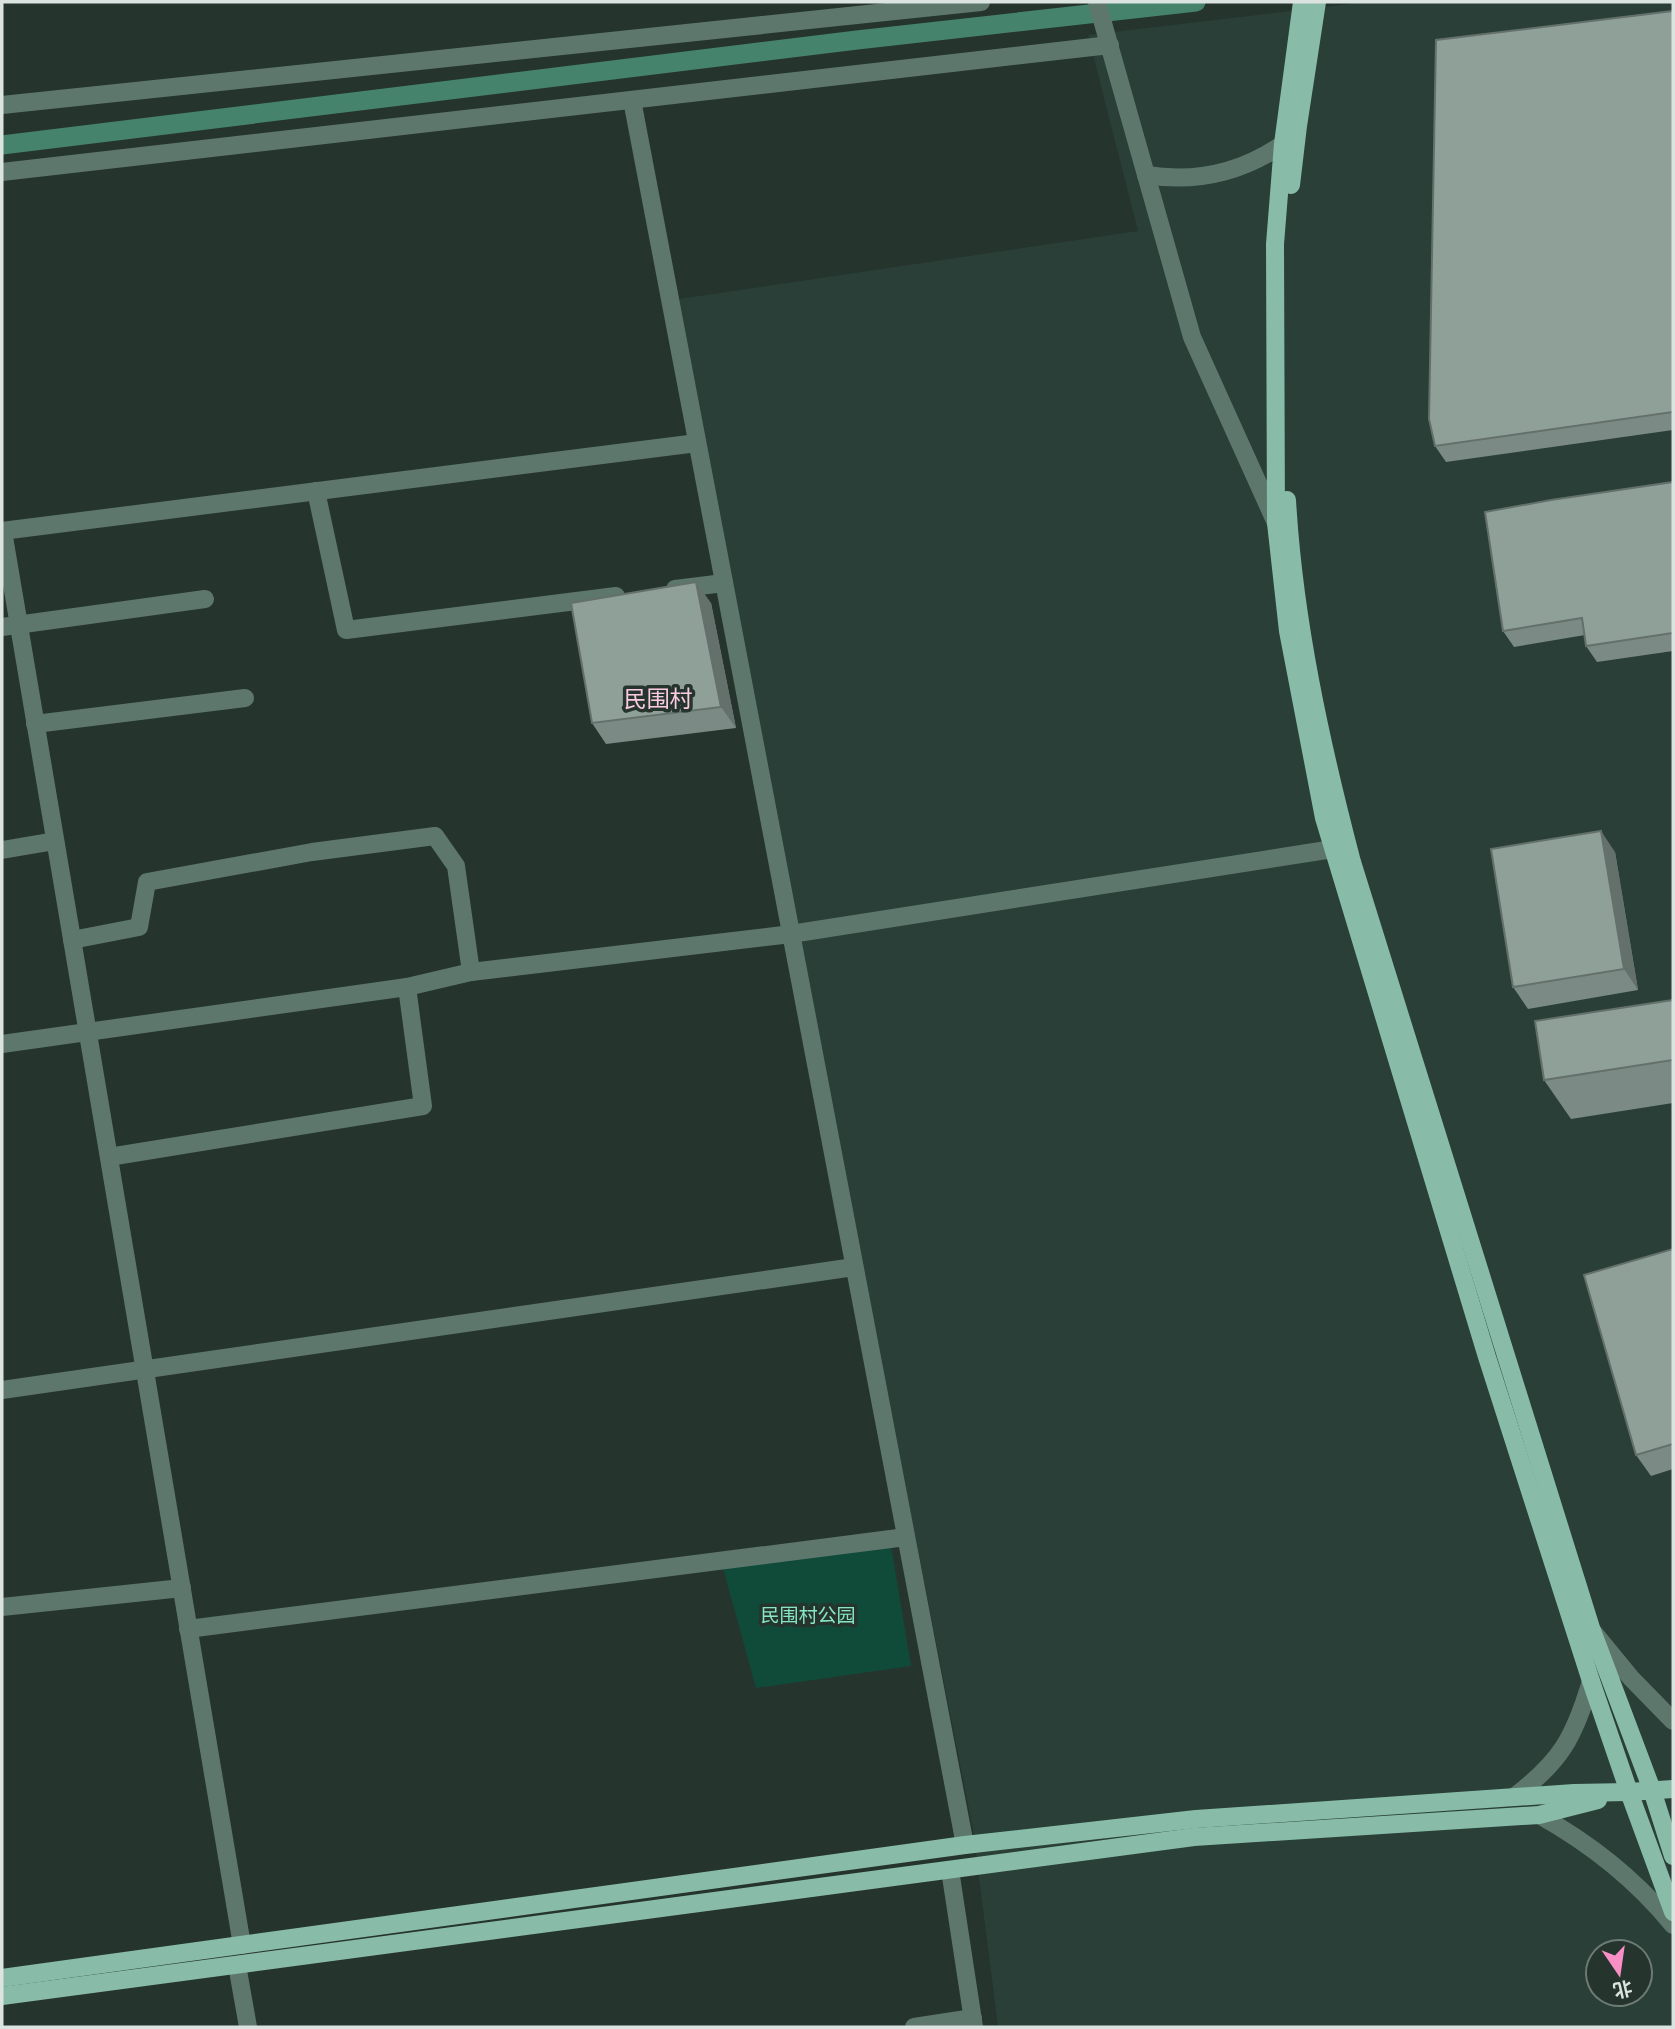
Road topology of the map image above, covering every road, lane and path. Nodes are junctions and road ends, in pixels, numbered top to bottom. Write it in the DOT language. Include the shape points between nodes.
graph roads {
  1 [pos="981,2"];
  2 [pos="1097,2"];
  3 [pos="1309,7"];
  4 [pos="1107,37"];
  5 [pos="632,100"];
  6 [pos="2,105"];
  7 [pos="1283,144"];
  8 [pos="2,172"];
  9 [pos="1146,175"];
  10 [pos="697,443"];
  11 [pos="316,491"];
  12 [pos="1276,523"];
  13 [pos="2,531"];
  14 [pos="724,583"];
  15 [pos="657,591"];
  16 [pos="629,595"];
  17 [pos="205,599"];
  18 [pos="10,626"];
  19 [pos="245,698"];
  20 [pos="35,724"];
  21 [pos="55,841"];
  22 [pos="1333,849"];
  23 [pos="2,850"];
  24 [pos="791,934"];
  25 [pos="72,940"];
  26 [pos="471,972"];
  27 [pos="407,987"];
  28 [pos="88,1032"];
  29 [pos="2,1044"];
  30 [pos="109,1157"];
  31 [pos="855,1267"];
  32 [pos="145,1370"];
  33 [pos="2,1390"];
  34 [pos="906,1537"];
  35 [pos="182,1588"];
  36 [pos="2,1607"];
  37 [pos="1591,1628"];
  38 [pos="188,1629"];
  39 [pos="1591,1681"];
  40 [pos="1673,1721"];
  41 [pos="1673,1789"];
  42 [pos="1653,1790"];
  43 [pos="1629,1792"];
  44 [pos="1514,1797"];
  45 [pos="1539,1815"];
  46 [pos="965,1845"];
  47 [pos="1673,1856"];
  48 [pos="950,1870"];
  49 [pos="1673,1912"];
  50 [pos="1673,1925"];
  51 [pos="242,1945"];
  52 [pos="237,1965"];
  53 [pos="2,1978"];
  54 [pos="2,1996"];
  55 [pos="974,2023"];
  56 [pos="248,2027"];
  57 [pos="914,2027"];
  1 -- 6 [label="street"];
  2 -- 4 [label="street"];
  3 -- 7 [label="main road"];
  3 -- 37 [label="main road" via="1283,311 1288,518 1308,665 1338,810 1367,915"];
  4 -- 5 [label="street"];
  4 -- 9 [label="street"];
  5 -- 8 [label="street"];
  5 -- 10 [label="street"];
  7 -- 9 [label="street" via="1254,162 1223,173 1185,178"];
  7 -- 12 [label="main road" via="1275,244"];
  9 -- 12 [label="street" via="1192,337"];
  10 -- 11 [label="street"];
  10 -- 14 [label="street"];
  11 -- 13 [label="street"];
  11 -- 16 [label="street" via="346,630"];
  12 -- 22 [label="main road" via="1288,631"];
  13 -- 18 [label="street"];
  14 -- 15 [label="street"];
  14 -- 24 [label="street"];
  17 -- 18 [label="street"];
  18 -- 20 [label="street"];
  19 -- 20 [label="street"];
  20 -- 21 [label="street"];
  21 -- 23 [label="street"];
  21 -- 25 [label="street"];
  22 -- 24 [label="street"];
  22 -- 39 [label="main road"];
  24 -- 26 [label="street"];
  24 -- 31 [label="street"];
  25 -- 26 [label="street" via="139,927 147,882 312,852 435,836 456,866"];
  25 -- 28 [label="street"];
  26 -- 27 [label="street"];
  27 -- 28 [label="street"];
  27 -- 30 [label="street" via="423,1106"];
  28 -- 29 [label="street"];
  28 -- 30 [label="street"];
  30 -- 32 [label="street"];
  31 -- 32 [label="street"];
  31 -- 34 [label="street"];
  32 -- 33 [label="street"];
  32 -- 35 [label="street"];
  34 -- 38 [label="street"];
  34 -- 46 [label="street"];
  35 -- 36 [label="street"];
  35 -- 38 [label="street"];
  37 -- 40 [label="street"];
  37 -- 42 [label="main road"];
  38 -- 51 [label="street"];
  39 -- 43 [label="main road"];
  39 -- 44 [label="street" via="1570,1739 1536,1781"];
  41 -- 42 [label="main road"];
  42 -- 43 [label="main road"];
  42 -- 47 [label="main road"];
  43 -- 44 [label="main road"];
  43 -- 45 [label="main road"];
  43 -- 49 [label="main road"];
  44 -- 46 [label="main road" via="1196,1819"];
  45 -- 48 [label="main road" via="1194,1837"];
  45 -- 50 [label="street" via="1603,1855"];
  46 -- 51 [label="main road"];
  48 -- 52 [label="main road"];
  48 -- 55 [label="street"];
  51 -- 53 [label="main road"];
  52 -- 54 [label="main road"];
  52 -- 56 [label="street"];
  55 -- 57 [label="street"];
}
